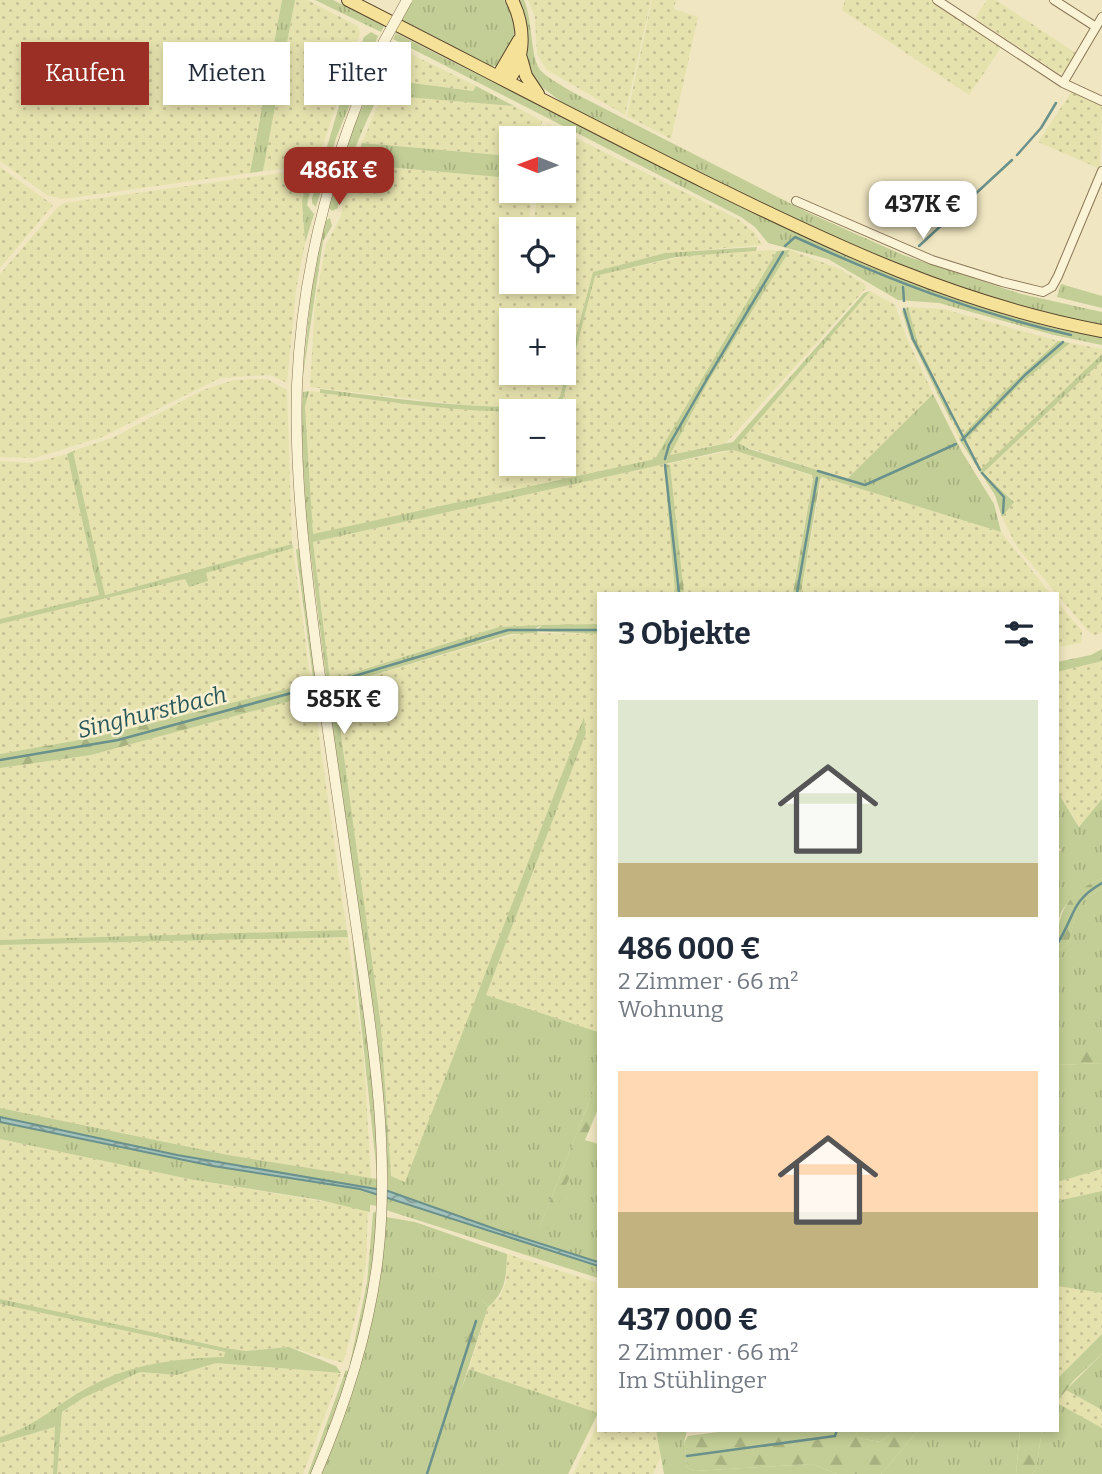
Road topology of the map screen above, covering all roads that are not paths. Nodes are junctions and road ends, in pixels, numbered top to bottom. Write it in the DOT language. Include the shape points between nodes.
graph roads {
  1 [pos="348,0"];
  2 [pos="407,0"];
  3 [pos="512,0"];
  4 [pos="937,0"];
  5 [pos="1054,0"];
  6 [pos="1102,17"];
  7 [pos="1096,27"];
  8 [pos="521,33"];
  9 [pos="521,58"];
  10 [pos="503,79"];
  11 [pos="1063,83"];
  12 [pos="542,99"];
  13 [pos="1102,101"];
  14 [pos="1102,171"];
  15 [pos="796,201"];
  16 [pos="1102,331"];
  17 [pos="316,1474"];
  1 -- 10 [label="main road"];
  2 -- 17 [label="street, bridge" via="381,47 343,139 316,235 300,344 297,441 309,595 372,1039 382,1182 378,1256 365,1335 348,1394"];
  3 -- 8 [label="main road"];
  4 -- 11 [label="street"];
  5 -- 7 [label="street"];
  6 -- 7 [label="street"];
  7 -- 11 [label="street"];
  8 -- 9 [label="main road"];
  8 -- 10 [label="main road"];
  9 -- 10 [label="main road"];
  9 -- 12 [label="main road" via="526,76"];
  10 -- 12 [label="main road"];
  11 -- 13 [label="street"];
  12 -- 16 [label="main road" via="885,268 1006,310"];
  14 -- 15 [label="street" via="1058,276 1043,292 932,260"];
}
